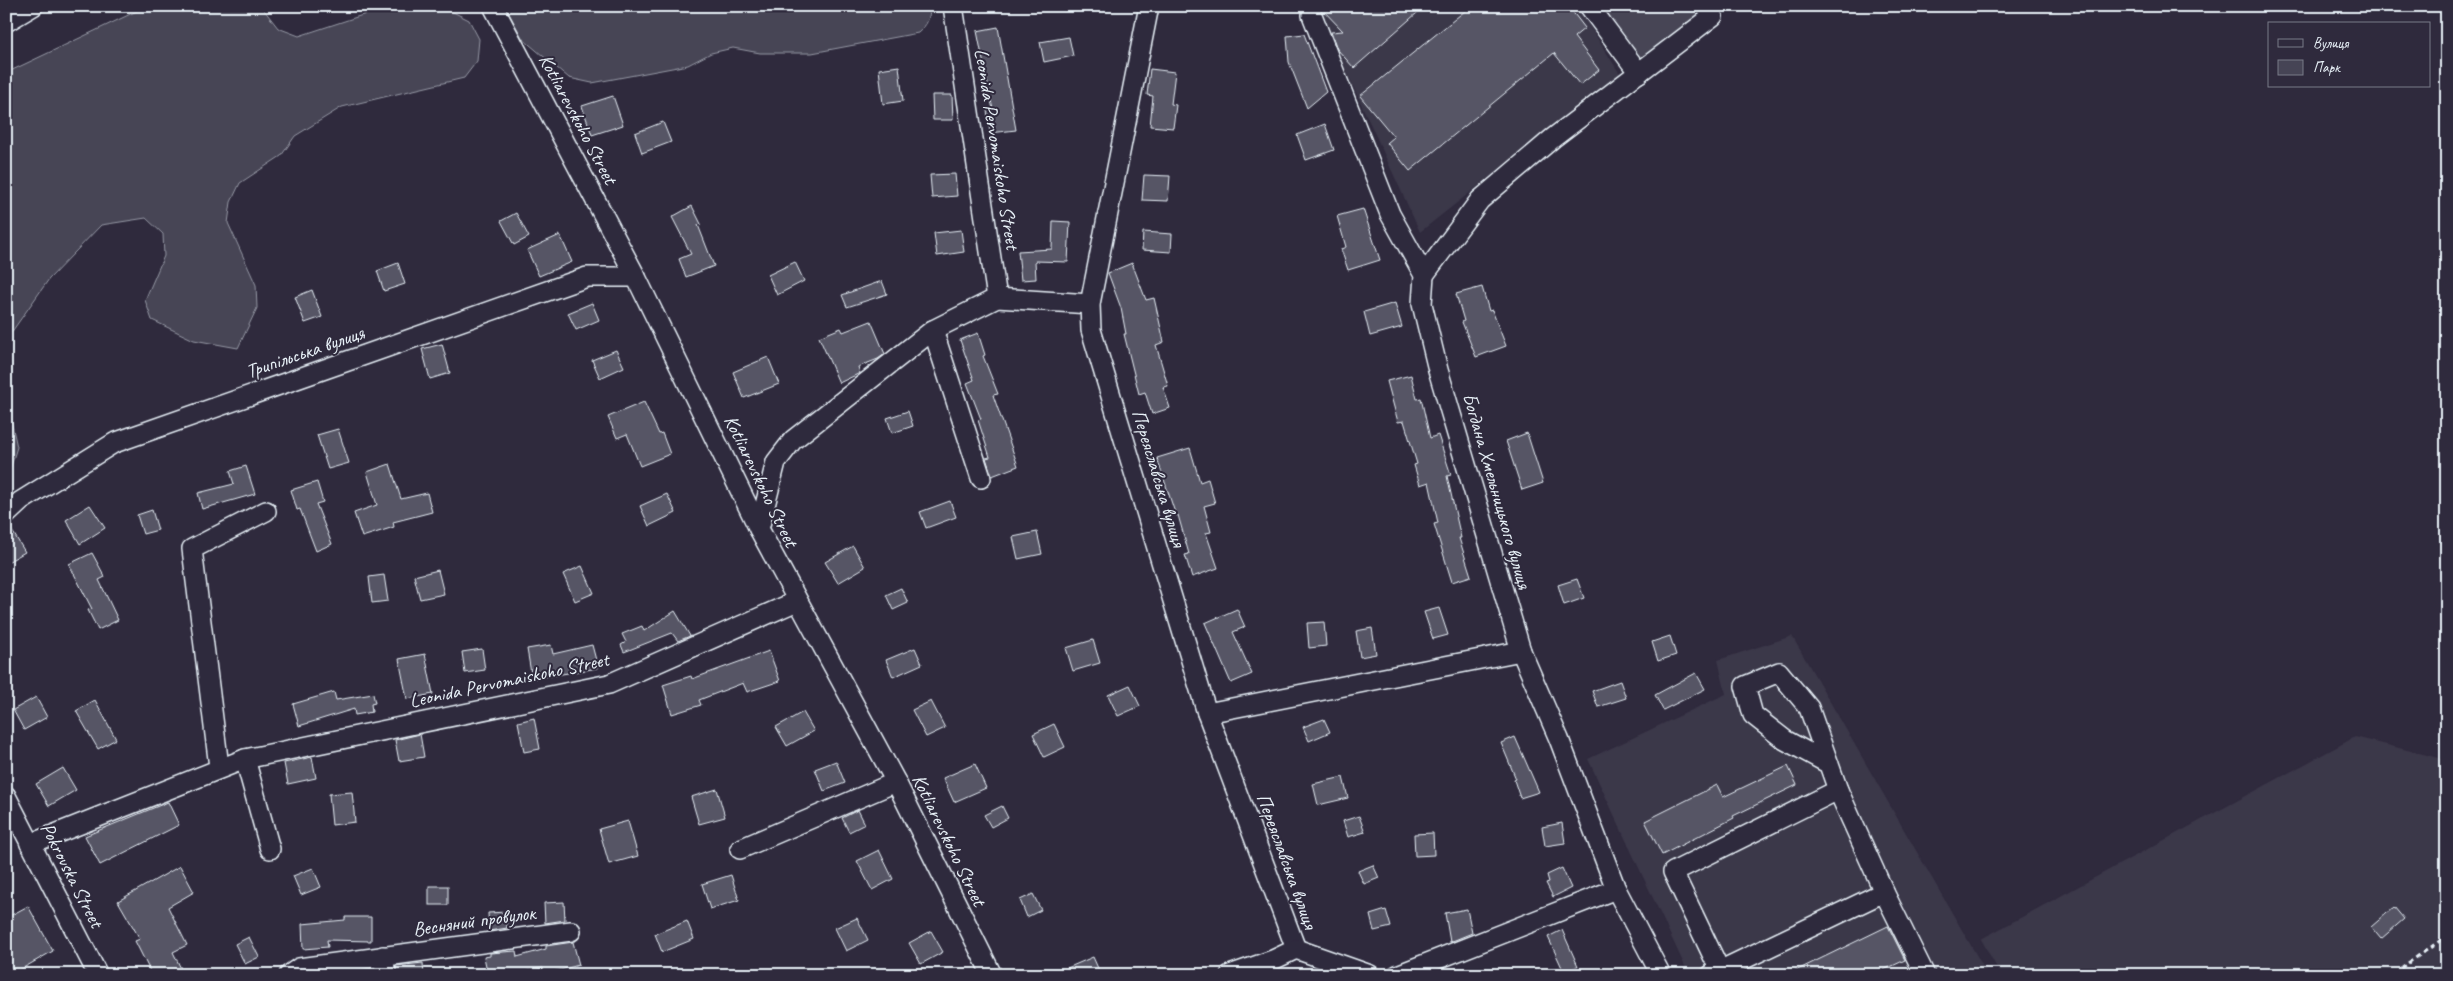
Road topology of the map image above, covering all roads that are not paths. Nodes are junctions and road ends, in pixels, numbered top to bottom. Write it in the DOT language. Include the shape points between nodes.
graph roads {
  1 [pos="493,6"];
  2 [pos="953,6"];
  3 [pos="1149,6"];
  4 [pos="1589,6"];
  5 [pos="26,8"];
  6 [pos="1715,10"];
  7 [pos="1312,15"];
  8 [pos="6,22"];
  9 [pos="1638,73"];
  10 [pos="1424,275"];
  11 [pos="636,277"];
  12 [pos="998,298"];
  13 [pos="1090,304"];
  14 [pos="933,330"];
  15 [pos="981,478"];
  16 [pos="266,511"];
  17 [pos="6,515"];
  18 [pos="759,529"];
  19 [pos="797,601"];
  20 [pos="1521,651"];
  21 [pos="1208,712"];
  22 [pos="245,759"];
  23 [pos="1829,764"];
  24 [pos="219,767"];
  25 [pos="896,782"];
  26 [pos="1838,790"];
  27 [pos="6,796"];
  28 [pos="30,844"];
  29 [pos="270,849"];
  30 [pos="740,849"];
  31 [pos="1616,888"];
  32 [pos="1884,892"];
  33 [pos="571,931"];
  34 [pos="1296,949"];
  35 [pos="385,966"];
  36 [pos="1718,973"];
  37 [pos="98,975"];
  38 [pos="289,975"];
  39 [pos="992,975"];
  40 [pos="1230,975"];
  41 [pos="1370,975"];
  42 [pos="1397,975"];
  43 [pos="1661,975"];
  44 [pos="1925,975"];
  1 -- 11 [label="street, Kotliarevskoho Street"];
  2 -- 12 [label="street, Leonida Pervomaiskoho Street"];
  3 -- 13 [label="street, Переяславська вулиця"];
  4 -- 9 [label="street"];
  5 -- 8 [label="street"];
  6 -- 9 [label="street"];
  7 -- 10 [label="street" via="1390,214"];
  9 -- 10 [label="street" via="1553,138 1480,200"];
  10 -- 20 [label="street, Богдана Хмельницького вулиця" via="1422,304 1438,370"];
  11 -- 17 [label="street, Трипільська вулиця" via="587,278 114,443 20,501"];
  11 -- 18 [label="street, Kotliarevskoho Street"];
  12 -- 13 [label="street"];
  12 -- 14 [label="street"];
  13 -- 21 [label="street, Переяславська вулиця" via="1091,330"];
  14 -- 15 [label="street"];
  14 -- 18 [label="street" via="793,440 776,462"];
  16 -- 24 [label="street" via="192,549"];
  18 -- 19 [label="street, Kotliarevskoho Street"];
  19 -- 22 [label="street, Leonida Pervomaiskoho Street" via="608,684"];
  19 -- 25 [label="street, Kotliarevskoho Street"];
  20 -- 21 [label="street"];
  20 -- 31 [label="street, Богдана Хмельницького вулиця" via="1559,739"];
  21 -- 34 [label="street, Переяславська вулиця"];
  22 -- 24 [label="street, Leonida Pervomaiskoho Street"];
  22 -- 29 [label="street"];
  23 -- 23 [label="street" via="1809,708 1779,672 1745,686 1753,715 1784,740"];
  23 -- 26 [label="street"];
  24 -- 28 [label="street, Leonida Pervomaiskoho Street"];
  25 -- 30 [label="street"];
  25 -- 39 [label="street, Kotliarevskoho Street"];
  26 -- 32 [label="street"];
  26 -- 36 [label="street" via="1673,872"];
  27 -- 28 [label="street, Pokrovska Street"];
  28 -- 37 [label="street, Pokrovska Street"];
  31 -- 42 [label="street"];
  31 -- 43 [label="street, Богдана Хмельницького вулиця"];
  32 -- 36 [label="street"];
  32 -- 44 [label="street"];
  33 -- 35 [label="street, Весняний провулок"];
  34 -- 40 [label="street"];
  34 -- 41 [label="street"];
  35 -- 38 [label="street, Весняний провулок" via="300,968"];
}
